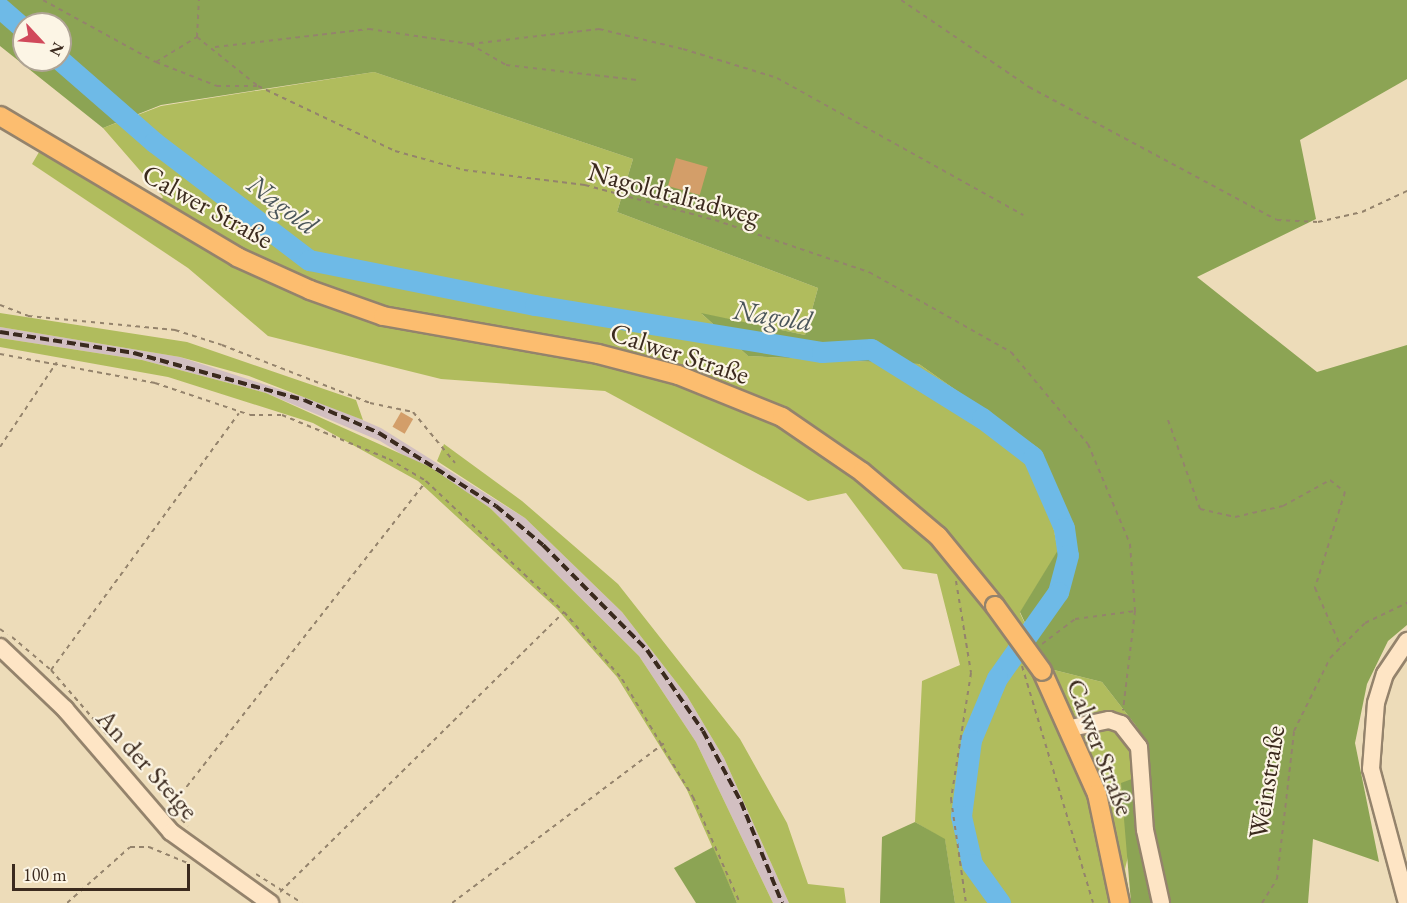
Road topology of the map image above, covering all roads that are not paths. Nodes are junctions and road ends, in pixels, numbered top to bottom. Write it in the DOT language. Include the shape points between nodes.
graph roads {
  1 [pos="0,116"];
  2 [pos="1407,642"];
  3 [pos="0,646"];
  4 [pos="1071,728"];
  5 [pos="270,903"];
  6 [pos="1120,903"];
  7 [pos="1161,903"];
  8 [pos="1407,903"];
  1 -- 4 [label="main road, Calwer Straße, bridge" via="237,256 310,290 383,316 598,354 667,372 782,417 862,472 938,536 1042,671"];
  2 -- 8 [label="street" via="1385,674 1371,738 1371,769"];
  3 -- 5 [label="street, An der Steige" via="65,709 141,801 207,861"];
  4 -- 6 [label="main road, Calwer Straße" via="1097,794"];
  4 -- 7 [label="street" via="1096,720 1121,724 1139,747 1145,830"];
}
